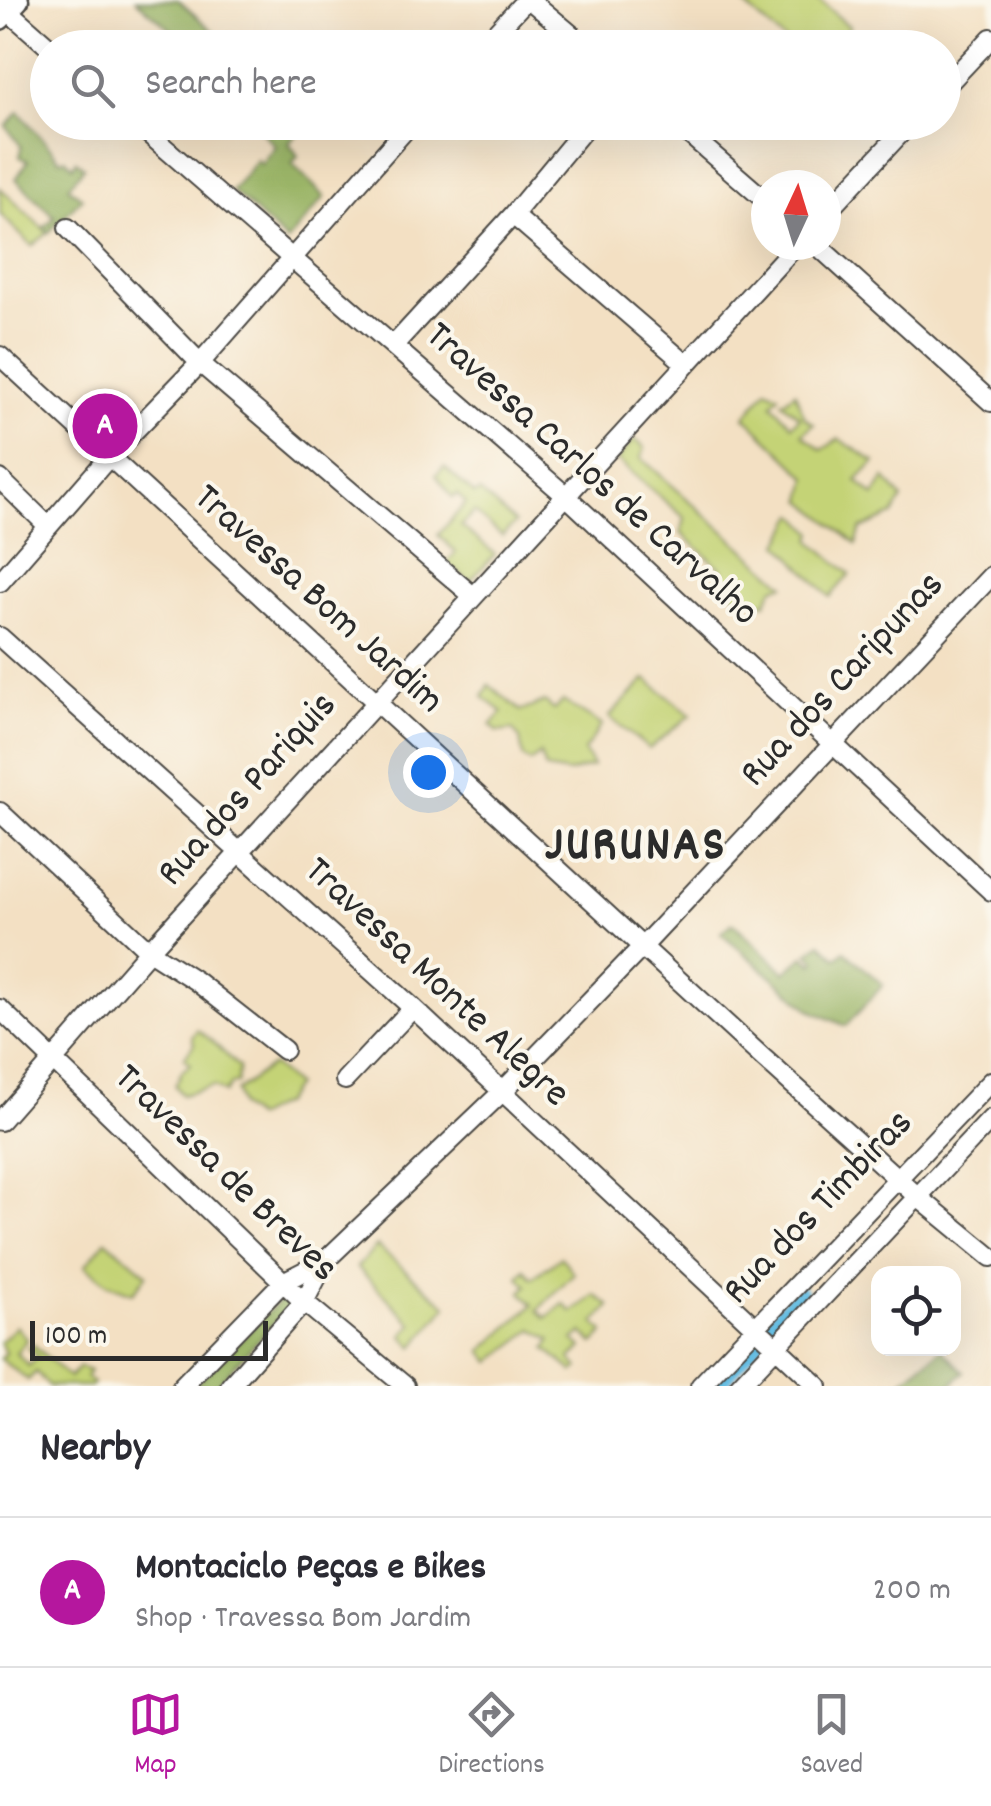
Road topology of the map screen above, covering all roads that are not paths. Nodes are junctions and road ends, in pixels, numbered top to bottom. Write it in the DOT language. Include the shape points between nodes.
graph roads {
  1 [pos="528,0"];
  2 [pos="6,8"];
  3 [pos="30,30"];
  4 [pos="499,30"];
  5 [pos="565,30"];
  6 [pos="991,38"];
  7 [pos="961,70"];
  8 [pos="156,140"];
  9 [pos="396,140"];
  10 [pos="575,140"];
  11 [pos="696,140"];
  12 [pos="895,140"];
  13 [pos="751,188"];
  14 [pos="841,197"];
  15 [pos="513,215"];
  16 [pos="68,228"];
  17 [pos="290,258"];
  18 [pos="782,260"];
  19 [pos="833,260"];
  20 [pos="393,346"];
  21 [pos="0,356"];
  22 [pos="200,363"];
  23 [pos="686,364"];
  24 [pos="991,402"];
  25 [pos="108,458"];
  26 [pos="0,479"];
  27 [pos="564,494"];
  28 [pos="48,526"];
  29 [pos="991,576"];
  30 [pos="0,582"];
  31 [pos="473,596"];
  32 [pos="0,636"];
  33 [pos="378,702"];
  34 [pos="834,744"];
  35 [pos="0,812"];
  36 [pos="241,853"];
  37 [pos="991,890"];
  38 [pos="644,946"];
  39 [pos="149,951"];
  40 [pos="412,1008"];
  41 [pos="0,1009"];
  42 [pos="284,1050"];
  43 [pos="54,1061"];
  44 [pos="345,1080"];
  45 [pos="991,1082"];
  46 [pos="501,1092"];
  47 [pos="991,1118"];
  48 [pos="0,1121"];
  49 [pos="910,1190"];
  50 [pos="991,1257"];
  51 [pos="326,1260"];
  52 [pos="283,1282"];
  53 [pos="304,1302"];
  54 [pos="756,1326"];
  55 [pos="777,1346"];
  56 [pos="182,1386"];
  57 [pos="230,1386"];
  58 [pos="405,1386"];
  59 [pos="700,1386"];
  60 [pos="739,1386"];
  61 [pos="818,1386"];
  1 -- 4 [label="street"];
  1 -- 5 [label="street"];
  2 -- 3 [label="street"];
  6 -- 7 [label="street"];
  8 -- 17 [label="street, Travessa Carlos de Carvalho"];
  9 -- 17 [label="street"];
  10 -- 15 [label="street"];
  11 -- 13 [label="street"];
  12 -- 14 [label="street"];
  15 -- 20 [label="street"];
  15 -- 23 [label="street"];
  16 -- 22 [label="street"];
  17 -- 20 [label="street, Travessa Carlos de Carvalho"];
  17 -- 22 [label="street"];
  18 -- 23 [label="street, Rua dos Pariquis"];
  19 -- 24 [label="street"];
  20 -- 27 [label="street, Travessa Carlos de Carvalho"];
  21 -- 25 [label="street, Travessa Bom Jardim"];
  22 -- 25 [label="street"];
  22 -- 31 [label="street"];
  23 -- 27 [label="street, Rua dos Pariquis"];
  25 -- 28 [label="street"];
  25 -- 33 [label="street, Travessa Bom Jardim"];
  26 -- 28 [label="street"];
  27 -- 31 [label="street, Rua dos Pariquis"];
  27 -- 34 [label="street, Travessa Carlos de Carvalho"];
  28 -- 30 [label="street"];
  29 -- 34 [label="street, Rua dos Caripunas"];
  31 -- 33 [label="street, Rua dos Pariquis"];
  32 -- 36 [label="street, Travessa Monte Alegre"];
  33 -- 36 [label="street, Rua dos Pariquis"];
  33 -- 38 [label="street, Travessa Bom Jardim"];
  34 -- 37 [label="street, Travessa Carlos de Carvalho"];
  34 -- 38 [label="street, Rua dos Caripunas"];
  35 -- 39 [label="street"];
  36 -- 39 [label="street, Rua dos Pariquis"];
  36 -- 40 [label="street, Travessa Monte Alegre"];
  38 -- 46 [label="street, Rua dos Caripunas"];
  38 -- 49 [label="street, Travessa Bom Jardim"];
  39 -- 42 [label="street"];
  39 -- 43 [label="street, Rua dos Pariquis"];
  40 -- 44 [label="street"];
  40 -- 46 [label="street, Travessa Monte Alegre"];
  41 -- 43 [label="street, Travessa de Breves"];
  43 -- 48 [label="street, Rua dos Pariquis"];
  43 -- 52 [label="street, Travessa de Breves"];
  45 -- 49 [label="street, Rua dos Timbiras"];
  46 -- 51 [label="street, Rua dos Caripunas"];
  46 -- 54 [label="street, Travessa Monte Alegre"];
  47 -- 49 [label="street, Rua dos Timbiras"];
  49 -- 50 [label="street, Travessa Bom Jardim"];
  49 -- 54 [label="street, Rua dos Timbiras"];
  49 -- 55 [label="street, Rua dos Timbiras"];
  51 -- 52 [label="street, Rua dos Caripunas"];
  51 -- 53 [label="street, Rua dos Caripunas"];
  52 -- 53 [label="street, Travessa de Breves"];
  52 -- 56 [label="street, Rua dos Caripunas"];
  53 -- 57 [label="street, Rua dos Caripunas"];
  53 -- 58 [label="street, Travessa de Breves"];
  54 -- 55 [label="street, Travessa Monte Alegre"];
  54 -- 59 [label="street, Rua dos Timbiras"];
  55 -- 60 [label="street, Rua dos Timbiras"];
  55 -- 61 [label="street, Travessa Monte Alegre"];
}
